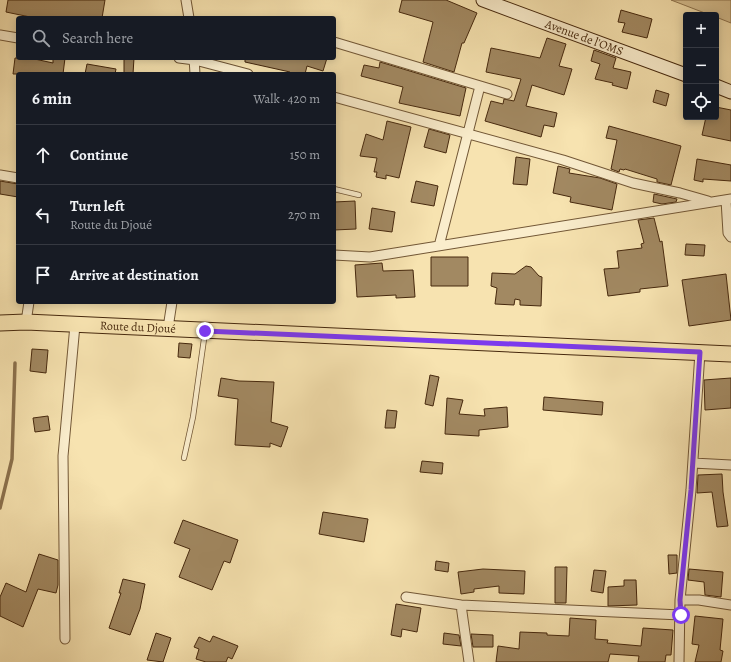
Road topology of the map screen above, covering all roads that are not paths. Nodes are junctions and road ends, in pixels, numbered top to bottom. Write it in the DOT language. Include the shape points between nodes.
graph roads {
  1 [pos="186,0"];
  2 [pos="482,0"];
  3 [pos="189,16"];
  4 [pos="0,36"];
  5 [pos="16,38"];
  6 [pos="336,43"];
  7 [pos="194,60"];
  8 [pos="198,60"];
  9 [pos="195,72"];
  10 [pos="241,72"];
  11 [pos="683,74"];
  12 [pos="480,86"];
  13 [pos="719,87"];
  14 [pos="731,92"];
  15 [pos="507,94"];
  16 [pos="336,98"];
  17 [pos="467,132"];
  18 [pos="0,175"];
  19 [pos="16,178"];
  20 [pos="336,189"];
  21 [pos="359,195"];
  22 [pos="728,200"];
  23 [pos="711,202"];
  24 [pos="731,237"];
  25 [pos="439,246"];
  26 [pos="336,255"];
  27 [pos="29,304"];
  28 [pos="172,304"];
  29 [pos="26,322"];
  30 [pos="0,323"];
  31 [pos="75,325"];
  32 [pos="168,328"];
  33 [pos="205,331"];
  34 [pos="700,352"];
  35 [pos="731,354"];
  36 [pos="184,458"];
  37 [pos="693,462"];
  38 [pos="731,465"];
  39 [pos="406,598"];
  40 [pos="680,600"];
  41 [pos="461,605"];
  42 [pos="731,605"];
  43 [pos="681,615"];
  44 [pos="65,639"];
  45 [pos="469,662"];
  46 [pos="679,662"];
  1 -- 3 [label="street"];
  2 -- 11 [label="street, Avenue de l'OMS"];
  4 -- 5 [label="street"];
  6 -- 12 [label="street"];
  7 -- 9 [label="street"];
  8 -- 10 [label="street"];
  12 -- 15 [label="street"];
  12 -- 17 [label="street"];
  13 -- 14 [label="street"];
  16 -- 17 [label="street"];
  17 -- 23 [label="street" via="633,183"];
  17 -- 25 [label="street"];
  18 -- 19 [label="street"];
  20 -- 21 [label="lane"];
  22 -- 23 [label="street"];
  22 -- 24 [label="street" via="728,233"];
  23 -- 25 [label="street"];
  25 -- 26 [label="street" via="370,257"];
  27 -- 29 [label="street"];
  28 -- 32 [label="street"];
  29 -- 30 [label="main road, Route du Djoué"];
  29 -- 31 [label="main road, Route du Djoué"];
  31 -- 32 [label="main road, Route du Djoué"];
  31 -- 44 [label="street" via="63,456"];
  32 -- 33 [label="main road, Route du Djoué"];
  33 -- 34 [label="main road, Route du Djoué"];
  33 -- 36 [label="lane" via="193,417"];
  34 -- 35 [label="main road, Route du Djoué"];
  34 -- 37 [label="street"];
  37 -- 38 [label="street"];
  37 -- 40 [label="street"];
  39 -- 41 [label="street"];
  40 -- 42 [label="street"];
  40 -- 43 [label="street"];
  41 -- 43 [label="street"];
  41 -- 45 [label="street"];
  43 -- 46 [label="street"];
}
